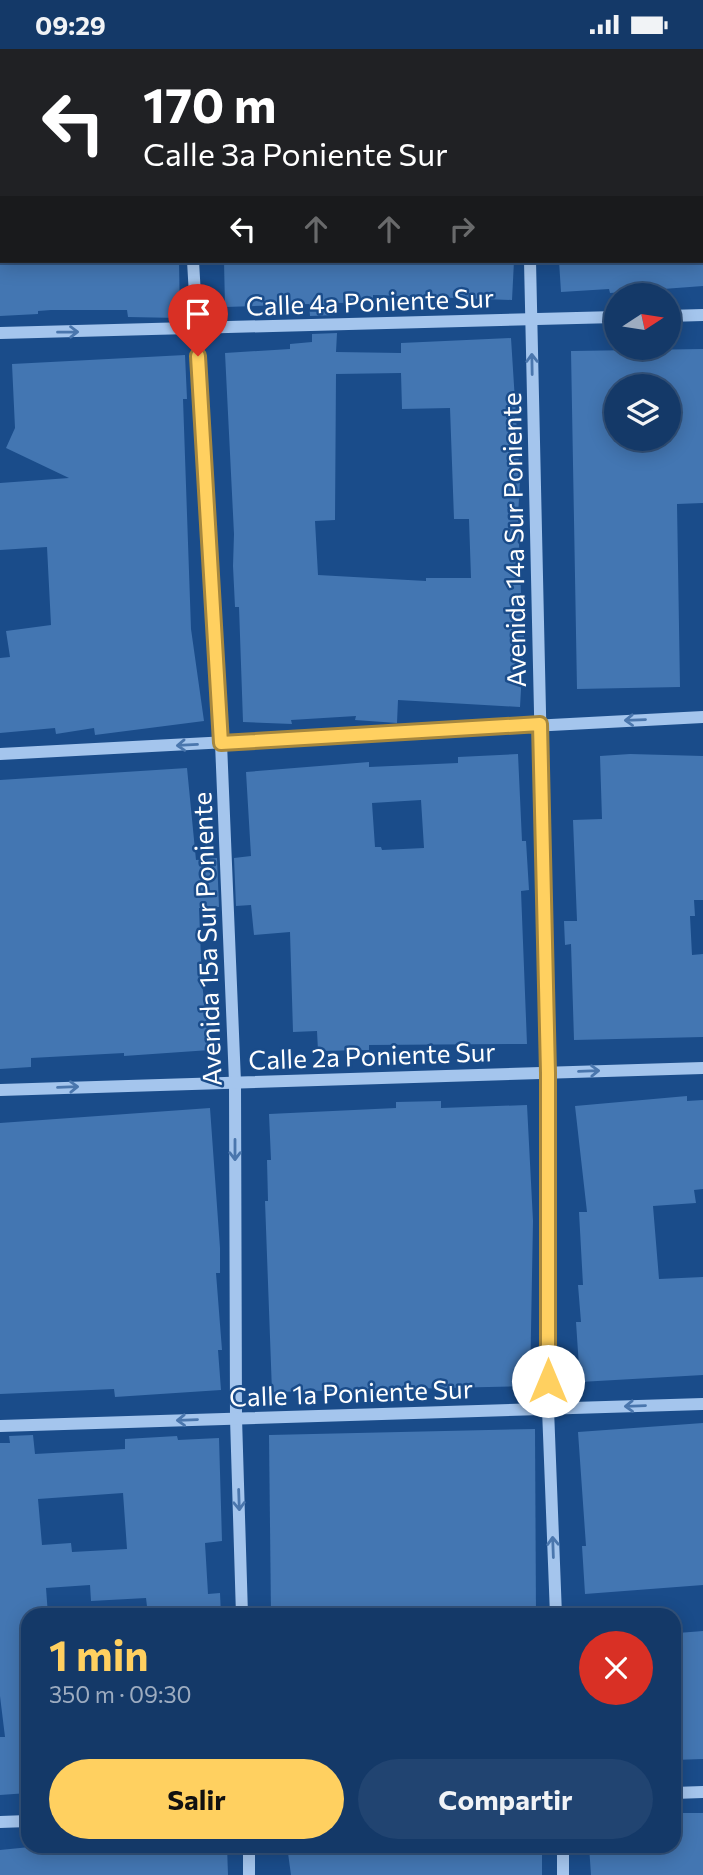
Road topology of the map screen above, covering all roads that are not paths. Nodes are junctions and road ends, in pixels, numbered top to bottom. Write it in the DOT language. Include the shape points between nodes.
graph roads {
  1 [pos="194,263"];
  2 [pos="530,263"];
  3 [pos="703,315"];
  4 [pos="681,316"];
  5 [pos="604,317"];
  6 [pos="531,319"];
  7 [pos="196,328"];
  8 [pos="0,333"];
  9 [pos="703,717"];
  10 [pos="540,724"];
  11 [pos="221,743"];
  12 [pos="0,754"];
  13 [pos="703,1068"];
  14 [pos="548,1073"];
  15 [pos="235,1081"];
  16 [pos="0,1090"];
  17 [pos="703,1404"];
  18 [pos="548,1409"];
  19 [pos="236,1418"];
  20 [pos="0,1426"];
  21 [pos="242,1608"];
  22 [pos="556,1608"];
  23 [pos="703,1792"];
  24 [pos="681,1793"];
  25 [pos="21,1821"];
  26 [pos="0,1822"];
  27 [pos="249,1853"];
  28 [pos="563,1853"];
  29 [pos="249,1875"];
  30 [pos="563,1875"];
  1 -- 7 [label="street, Avenida 15a Sur Poniente"];
  2 -- 6 [label="street, Avenida 14a Sur Poniente"];
  3 -- 4 [label="street"];
  5 -- 6 [label="street, Calle 4a Poniente Sur"];
  6 -- 7 [label="street, Calle 4a Poniente Sur"];
  10 -- 6 [label="street, Avenida 14a Sur Poniente, one-way"];
  8 -- 7 [label="street, Calle 4a Poniente Sur, one-way"];
  7 -- 11 [label="street, Avenida 15a Sur Poniente"];
  9 -- 10 [label="street, one-way"];
  10 -- 11 [label="street"];
  10 -- 14 [label="street, Avenida 14a Sur Poniente"];
  11 -- 12 [label="street, one-way"];
  11 -- 15 [label="street, Avenida 15a Sur Poniente"];
  14 -- 13 [label="street, Calle 2a Poniente Sur, one-way"];
  14 -- 15 [label="street, Calle 2a Poniente Sur"];
  14 -- 18 [label="street, Avenida 14a Sur Poniente"];
  16 -- 15 [label="street, Calle 2a Poniente Sur, one-way"];
  15 -- 19 [label="street, Avenida 15a Sur Poniente, one-way"];
  17 -- 18 [label="street, Calle 1a Poniente Sur, one-way"];
  18 -- 19 [label="street, Calle 1a Poniente Sur"];
  22 -- 18 [label="street, Avenida 14a Sur Poniente, one-way"];
  19 -- 20 [label="street, Calle 1a Poniente Sur, one-way"];
  19 -- 21 [label="street, Avenida 15a Sur Poniente, one-way"];
  23 -- 24 [label="street"];
  25 -- 26 [label="street"];
  27 -- 29 [label="street"];
  28 -- 30 [label="street"];
}
